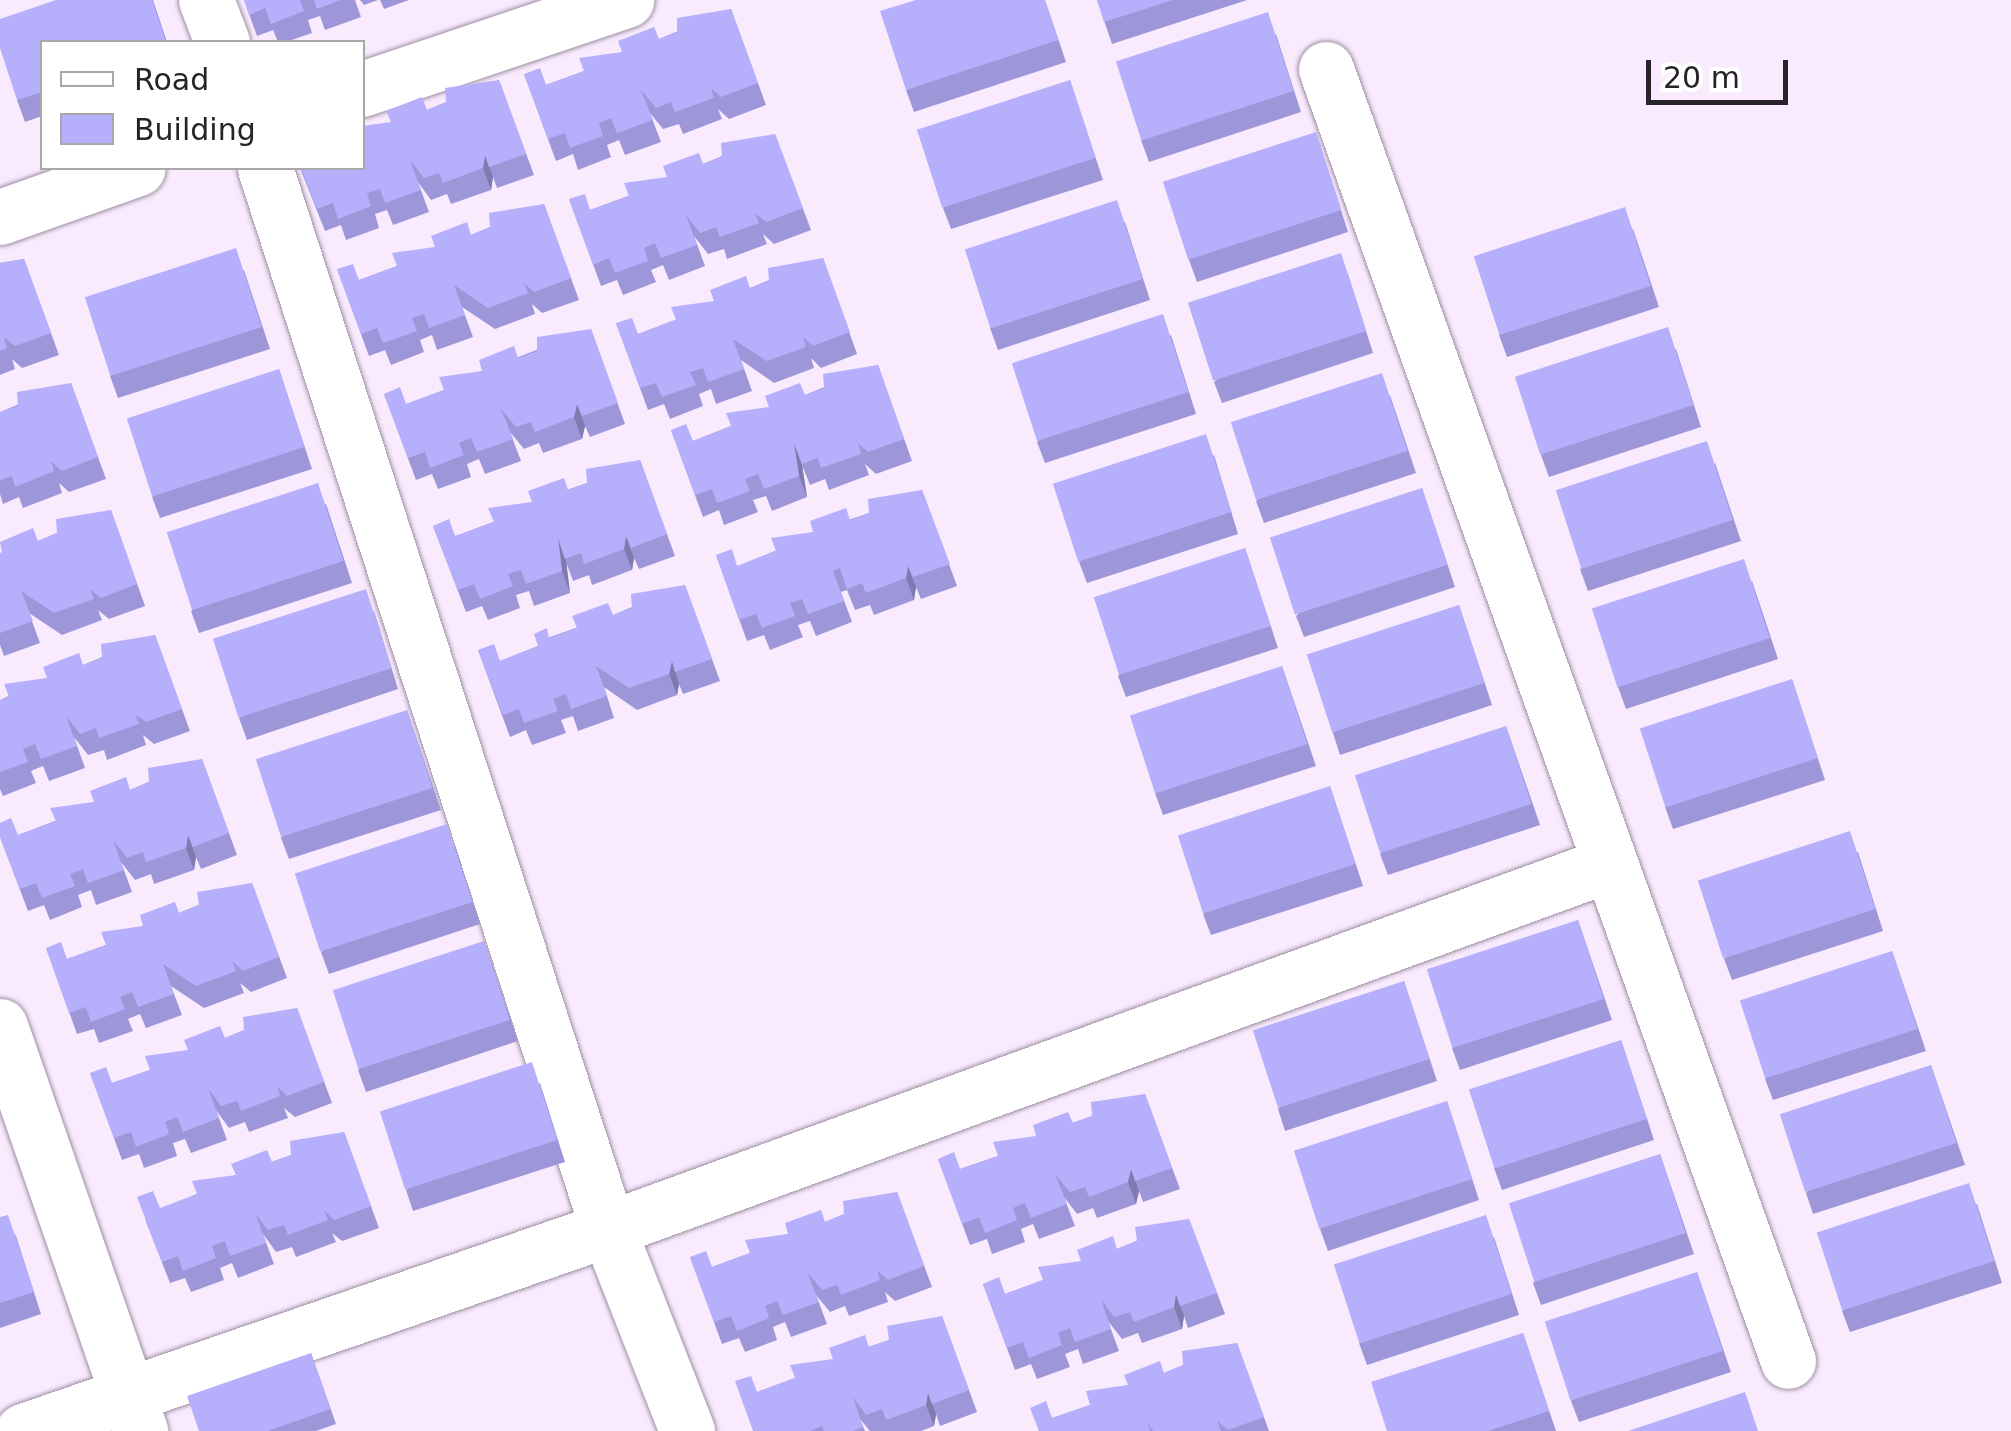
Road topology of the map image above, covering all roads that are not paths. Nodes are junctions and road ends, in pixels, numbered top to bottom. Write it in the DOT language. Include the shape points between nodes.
graph roads {
  1 [pos="206,0"];
  2 [pos="626,0"];
  3 [pos="221,40"];
  4 [pos="1326,69"];
  5 [pos="365,88"];
  6 [pos="132,170"];
  7 [pos="266,170"];
  8 [pos="0,218"];
  9 [pos="1610,864"];
  10 [pos="0,1026"];
  11 [pos="608,1230"];
  12 [pos="1788,1361"];
  13 [pos="134,1413"];
  14 [pos="23,1431"];
  15 [pos="687,1431"];
  1 -- 3 [label="street"];
  2 -- 5 [label="street"];
  4 -- 9 [label="street"];
  6 -- 8 [label="street"];
  7 -- 11 [label="street"];
  9 -- 11 [label="street"];
  9 -- 12 [label="street"];
  10 -- 13 [label="street"];
  11 -- 13 [label="street"];
  11 -- 15 [label="street"];
  13 -- 14 [label="street"];
}
